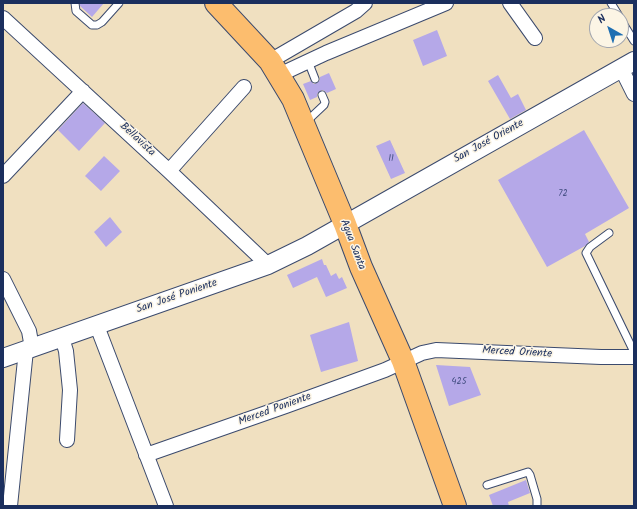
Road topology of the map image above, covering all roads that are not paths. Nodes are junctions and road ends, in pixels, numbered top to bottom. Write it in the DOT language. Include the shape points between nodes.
graph roads {
  1 [pos="75,3"];
  2 [pos="120,3"];
  3 [pos="216,3"];
  4 [pos="365,3"];
  5 [pos="446,3"];
  6 [pos="510,3"];
  7 [pos="3,18"];
  8 [pos="535,38"];
  9 [pos="308,61"];
  10 [pos="628,64"];
  11 [pos="275,68"];
  12 [pos="316,79"];
  13 [pos="244,87"];
  14 [pos="83,91"];
  15 [pos="634,94"];
  16 [pos="322,95"];
  17 [pos="304,123"];
  18 [pos="169,171"];
  19 [pos="3,176"];
  20 [pos="345,224"];
  21 [pos="609,233"];
  22 [pos="268,265"];
  23 [pos="3,279"];
  24 [pos="97,326"];
  25 [pos="62,338"];
  26 [pos="29,349"];
  27 [pos="634,352"];
  28 [pos="634,357"];
  29 [pos="3,358"];
  30 [pos="403,361"];
  31 [pos="67,440"];
  32 [pos="146,455"];
  33 [pos="487,485"];
  34 [pos="449,504"];
  35 [pos="10,506"];
  36 [pos="166,506"];
  37 [pos="537,506"];
  1 -- 2 [label="lane" via="76,11 92,25 102,22"];
  3 -- 11 [label="main road, Agua Santa"];
  4 -- 11 [label="street"];
  5 -- 9 [label="street"];
  6 -- 8 [label="street"];
  7 -- 14 [label="street, Bellavista"];
  9 -- 11 [label="street"];
  9 -- 12 [label="lane"];
  10 -- 15 [label="street"];
  10 -- 20 [label="street, San José Oriente"];
  11 -- 17 [label="main road, Agua Santa"];
  13 -- 18 [label="street"];
  14 -- 18 [label="street, Bellavista"];
  14 -- 19 [label="street"];
  16 -- 17 [label="lane" via="324,105"];
  17 -- 20 [label="main road, Agua Santa"];
  18 -- 22 [label="street, Bellavista"];
  20 -- 22 [label="street, San José Poniente"];
  20 -- 30 [label="main road, Agua Santa" via="361,267"];
  21 -- 27 [label="lane" via="586,253"];
  22 -- 24 [label="street, San José Poniente"];
  23 -- 26 [label="street" via="29,331"];
  24 -- 25 [label="street, San José Poniente"];
  24 -- 32 [label="street"];
  25 -- 26 [label="street, San José Poniente"];
  25 -- 31 [label="street" via="70,390"];
  26 -- 29 [label="street, San José Poniente"];
  26 -- 35 [label="street"];
  28 -- 30 [label="street, Merced Oriente" via="436,350"];
  30 -- 32 [label="street, Merced Poniente" via="385,370"];
  30 -- 34 [label="main road, Agua Santa"];
  32 -- 36 [label="street"];
  33 -- 37 [label="lane" via="528,472"];
}
